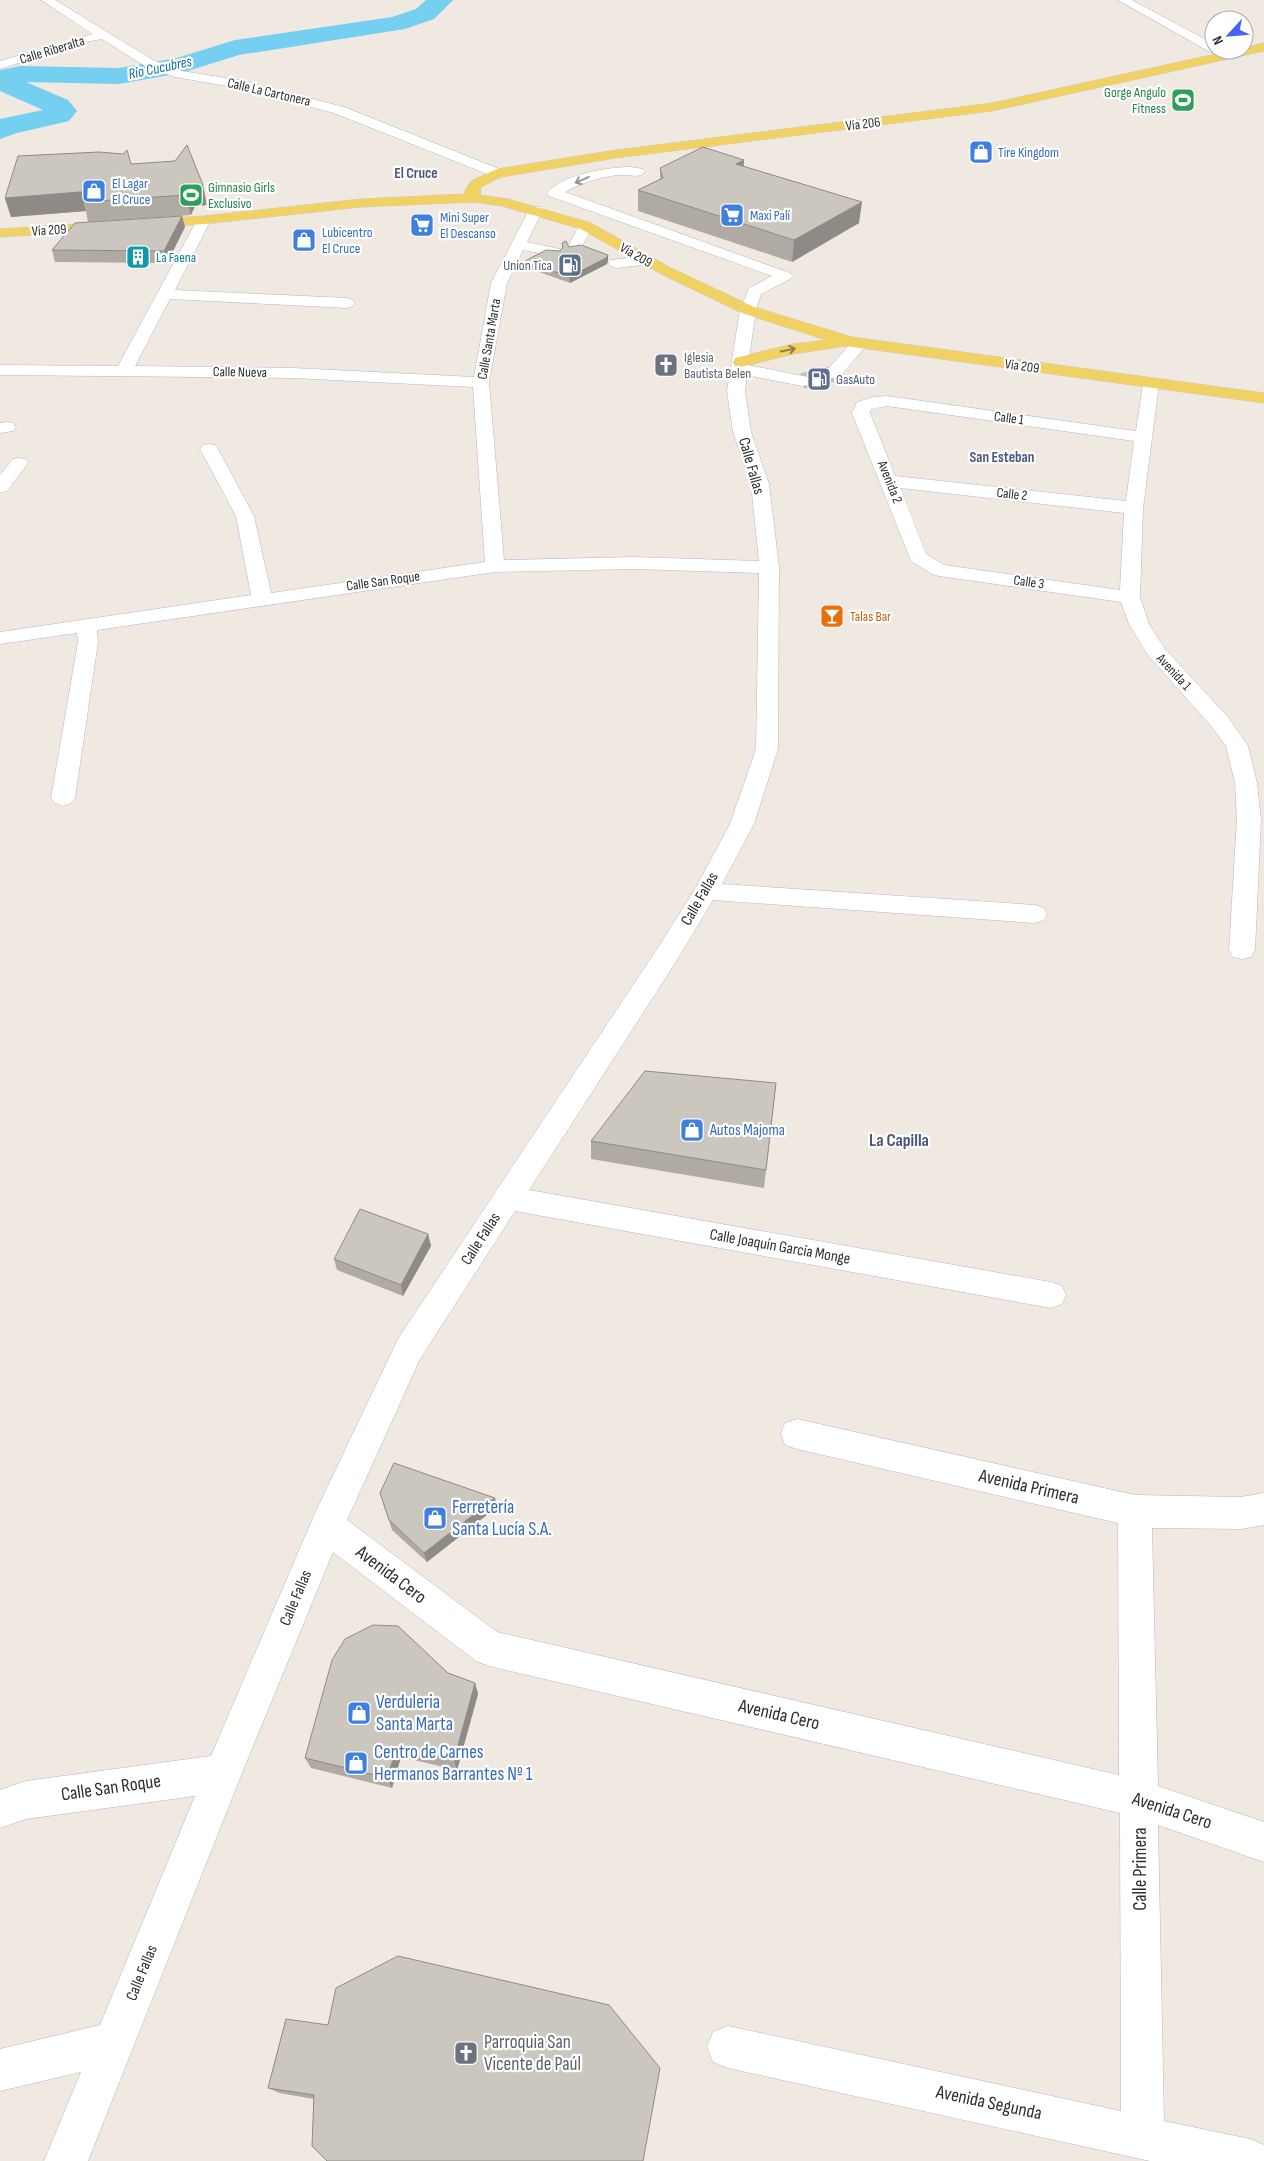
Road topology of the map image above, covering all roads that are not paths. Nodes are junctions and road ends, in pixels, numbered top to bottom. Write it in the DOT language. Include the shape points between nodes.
graph roads {
  1 [pos="49,0"];
  2 [pos="1124,0"];
  3 [pos="104,35"];
  4 [pos="1204,44"];
  5 [pos="1204,56"];
  6 [pos="0,65"];
  7 [pos="616,154"];
  8 [pos="497,173"];
  9 [pos="458,181"];
  10 [pos="438,186"];
  11 [pos="473,198"];
  12 [pos="361,202"];
  13 [pos="503,202"];
  14 [pos="536,210"];
  15 [pos="204,220"];
  16 [pos="586,226"];
  17 [pos="0,233"];
  18 [pos="663,233"];
  19 [pos="520,245"];
  20 [pos="619,245"];
  21 [pos="574,248"];
  22 [pos="555,252"];
  23 [pos="646,261"];
  24 [pos="616,264"];
  25 [pos="166,294"];
  26 [pos="347,303"];
  27 [pos="748,310"];
  28 [pos="855,343"];
  29 [pos="740,365"];
  30 [pos="0,370"];
  31 [pos="124,371"];
  32 [pos="833,374"];
  33 [pos="802,381"];
  34 [pos="481,382"];
  35 [pos="1151,384"];
  36 [pos="1264,398"];
  37 [pos="873,402"];
  38 [pos="1144,436"];
  39 [pos="209,449"];
  40 [pos="19,463"];
  41 [pos="889,480"];
  42 [pos="0,487"];
  43 [pos="1134,508"];
  44 [pos="928,565"];
  45 [pos="495,566"];
  46 [pos="769,566"];
  47 [pos="1130,596"];
  48 [pos="262,598"];
  49 [pos="86,625"];
  50 [pos="0,638"];
  51 [pos="63,798"];
  52 [pos="1255,866"];
  53 [pos="706,891"];
  54 [pos="1035,914"];
  55 [pos="1242,950"];
  56 [pos="508,1198"];
  57 [pos="1051,1295"];
  58 [pos="797,1434"];
  59 [pos="1264,1509"];
  60 [pos="1135,1511"];
  61 [pos="327,1525"];
  62 [pos="223,1773"];
  63 [pos="1140,1799"];
  64 [pos="0,1809"];
  65 [pos="1264,1842"];
  66 [pos="113,2043"];
  67 [pos="728,2047"];
  68 [pos="0,2070"];
  69 [pos="1142,2136"];
  70 [pos="66,2161"];
  71 [pos="1250,2161"];
  1 -- 3 [label="street, Calle La Cartonera"];
  2 -- 4 [label="street"];
  3 -- 6 [label="street, Calle Riberalta"];
  3 -- 8 [label="street, Calle La Cartonera" via="149,63 179,74 238,84 339,110"];
  5 -- 7 [label="main road, Vía 206" via="992,107"];
  7 -- 8 [label="main road, Vía 206"];
  7 -- 18 [label="street, one-way" via="634,171 591,176 554,193"];
  8 -- 9 [label="main road"];
  8 -- 11 [label="main road, Vía 206" via="476,184"];
  8 -- 13 [label="main road" via="491,187 494,195"];
  10 -- 12 [label="main road"];
  11 -- 12 [label="main road, Vía 209"];
  11 -- 13 [label="main road, Vía 209"];
  12 -- 15 [label="main road, Vía 209"];
  13 -- 14 [label="main road, Vía 209"];
  14 -- 16 [label="main road, Vía 209"];
  14 -- 19 [label="street, Calle Santa Marta"];
  15 -- 17 [label="main road, Vía 209"];
  15 -- 25 [label="street"];
  16 -- 20 [label="main road, Vía 209"];
  16 -- 21 [label="street"];
  18 -- 20 [label="street"];
  18 -- 27 [label="street, Calle Fallas" via="785,276 754,291"];
  19 -- 22 [label="street"];
  19 -- 34 [label="street, Calle Santa Marta" via="499,283"];
  20 -- 23 [label="main road, Vía 209"];
  23 -- 24 [label="street"];
  23 -- 27 [label="main road, Vía 209"];
  25 -- 26 [label="street"];
  25 -- 31 [label="street"];
  27 -- 28 [label="main road, Vía 209"];
  27 -- 29 [label="street, Calle Fallas"];
  29 -- 28 [label="main road, one-way" via="793,349"];
  28 -- 32 [label="street"];
  28 -- 35 [label="main road, Vía 209"];
  29 -- 33 [label="street"];
  29 -- 46 [label="street, Calle Fallas" via="736,391 742,432 760,484"];
  30 -- 31 [label="street, Calle Nueva"];
  31 -- 34 [label="street, Calle Nueva" via="293,373"];
  34 -- 45 [label="street, Calle Santa Marta"];
  35 -- 36 [label="main road, Vía 209"];
  35 -- 38 [label="street, Avenida 1"];
  37 -- 38 [label="street, Calle 1" via="887,401"];
  37 -- 41 [label="street, Avenida 2" via="863,406 861,413"];
  38 -- 43 [label="street, Avenida 1"];
  39 -- 48 [label="street" via="245,516"];
  40 -- 42 [label="street"];
  41 -- 43 [label="street, Calle 2"];
  41 -- 44 [label="street, Avenida 2" via="918,557"];
  43 -- 47 [label="street, Avenida 1"];
  44 -- 47 [label="street, Calle 3" via="939,570"];
  45 -- 46 [label="street, Calle San Roque" via="634,563"];
  45 -- 48 [label="street, Calle San Roque"];
  46 -- 53 [label="street, Calle Fallas" via="767,749 742,824"];
  47 -- 52 [label="street, Avenida 1" via="1155,651 1220,722 1237,746 1246,783"];
  48 -- 49 [label="street, Calle San Roque"];
  49 -- 50 [label="street, Calle San Roque"];
  49 -- 51 [label="street" via="88,642"];
  52 -- 55 [label="street, Avenida 1"];
  53 -- 54 [label="street"];
  53 -- 56 [label="street, Calle Fallas"];
  56 -- 57 [label="street, Calle Joaquín García Monge"];
  56 -- 61 [label="street, Calle Fallas" via="409,1349"];
  58 -- 60 [label="street, Avenida Primera"];
  59 -- 60 [label="street, Avenida Primera" via="1241,1513"];
  60 -- 63 [label="street, Calle Primera"];
  61 -- 62 [label="street, Calle Fallas"];
  61 -- 63 [label="street, Avenida Cero" via="489,1648"];
  62 -- 64 [label="street, Calle San Roque" via="26,1800"];
  62 -- 66 [label="street, Calle Fallas"];
  63 -- 65 [label="street, Avenida Cero"];
  63 -- 69 [label="street, Calle Primera"];
  66 -- 68 [label="street"];
  66 -- 70 [label="street, Calle Fallas"];
  67 -- 69 [label="street, Avenida Segunda"];
  69 -- 71 [label="street, Avenida Segunda"];
}
